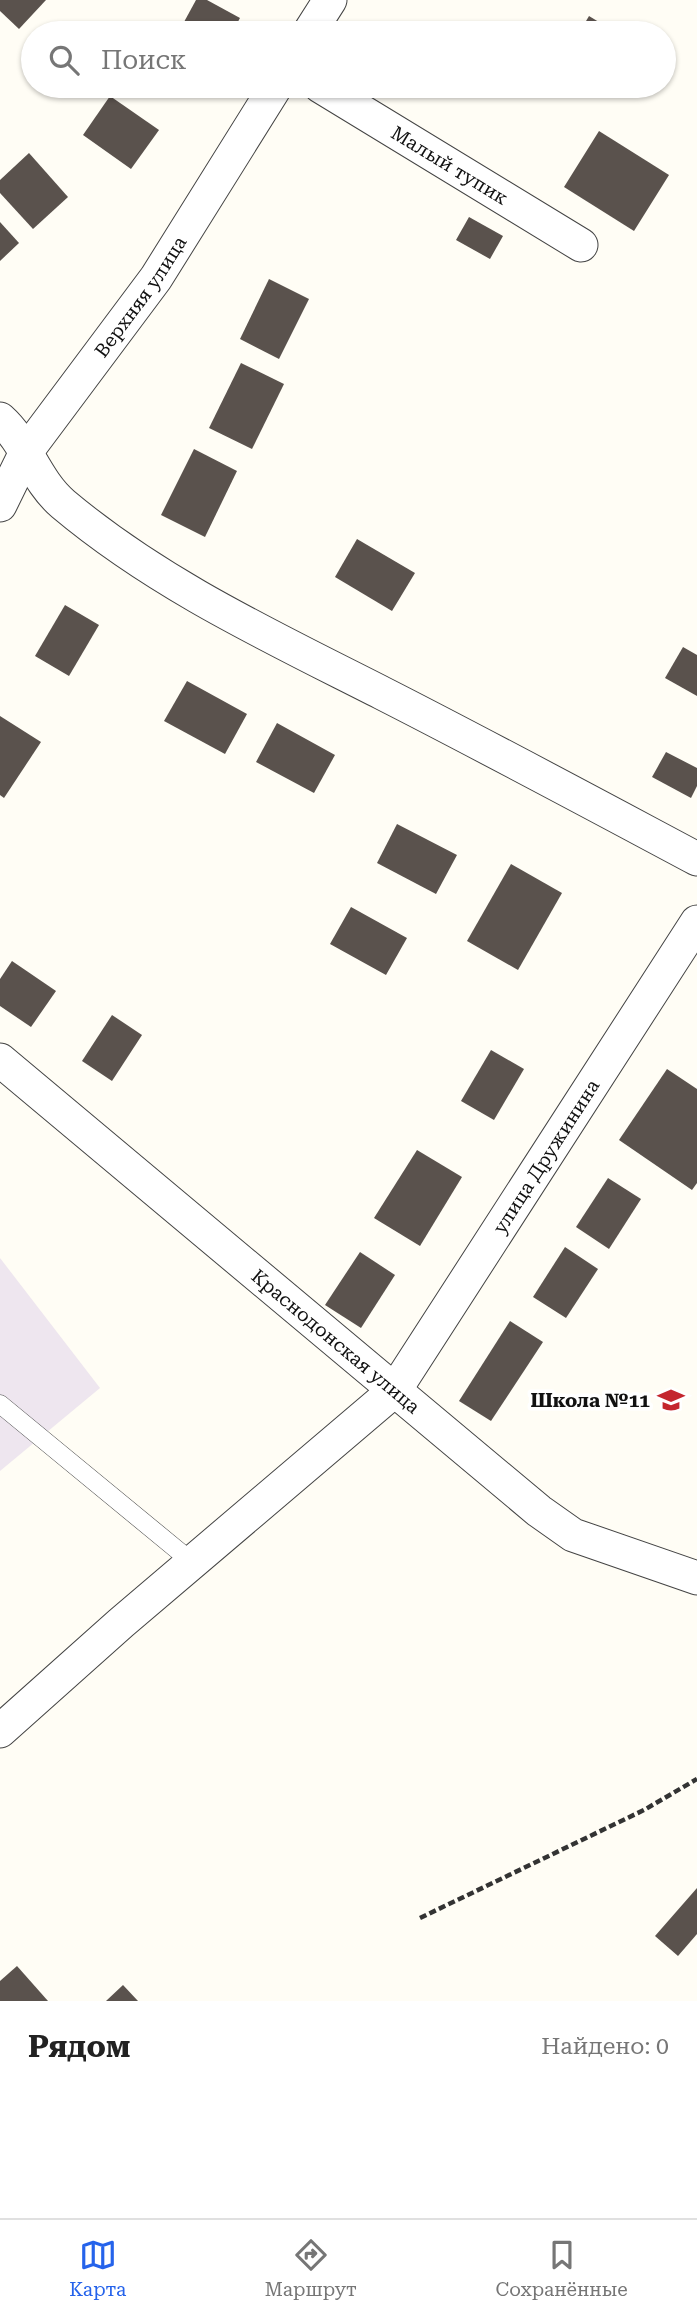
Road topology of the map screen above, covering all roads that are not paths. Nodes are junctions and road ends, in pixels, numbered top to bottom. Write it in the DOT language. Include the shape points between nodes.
graph roads {
  1 [pos="330,0"];
  2 [pos="317,21"];
  3 [pos="268,98"];
  4 [pos="340,98"];
  5 [pos="581,244"];
  6 [pos="0,419"];
  7 [pos="26,452"];
  8 [pos="0,505"];
  9 [pos="697,859"];
  10 [pos="697,922"];
  11 [pos="0,1060"];
  12 [pos="395,1390"];
  13 [pos="0,1404"];
  14 [pos="192,1562"];
  15 [pos="697,1578"];
  16 [pos="0,1731"];
  1 -- 2 [label="street"];
  3 -- 7 [label="street, Верхняя улица" via="156,278"];
  4 -- 5 [label="street, Малый тупик"];
  6 -- 7 [label="street"];
  7 -- 8 [label="street, Верхняя улица"];
  7 -- 9 [label="street" via="47,487 63,503 147,566 253,627"];
  10 -- 12 [label="street, улица Дружинина"];
  11 -- 12 [label="street, Краснодонская улица"];
  12 -- 14 [label="street, улица Дружинина"];
  12 -- 15 [label="street, Краснодонская улица" via="573,1535"];
  13 -- 14 [label="lane"];
  14 -- 16 [label="street, улица Дружинина"];
}
